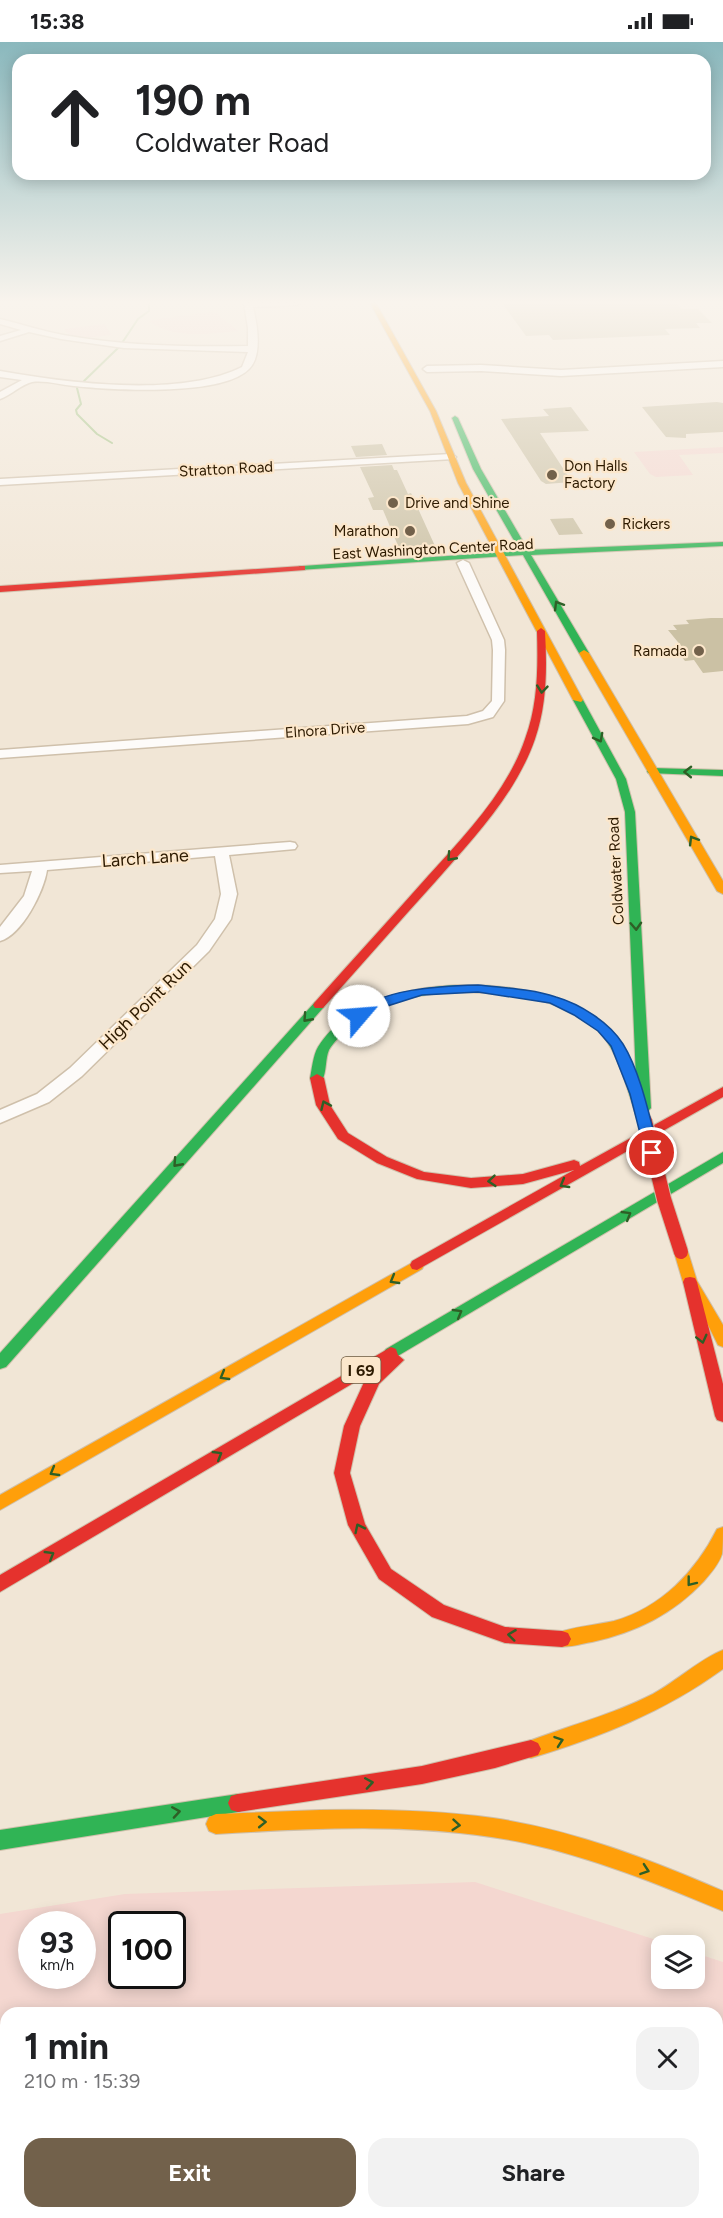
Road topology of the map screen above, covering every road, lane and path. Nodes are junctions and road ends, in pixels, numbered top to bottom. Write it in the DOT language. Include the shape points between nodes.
graph roads {
  1 [pos="428,405"];
  2 [pos="451,409"];
  3 [pos="441,430"];
  4 [pos="471,456"];
  5 [pos="451,457"];
  6 [pos="0,482"];
  7 [pos="487,485"];
  8 [pos="723,544"];
  9 [pos="529,556"];
  10 [pos="501,557"];
  11 [pos="463,563"];
  12 [pos="226,574"];
  13 [pos="0,589"];
  14 [pos="541,631"];
  15 [pos="0,754"];
  16 [pos="652,771"];
  17 [pos="723,773"];
  18 [pos="290,846"];
  19 [pos="222,852"];
  20 [pos="40,866"];
  21 [pos="0,868"];
  22 [pos="723,891"];
  23 [pos="0,936"];
  24 [pos="723,1091"];
  25 [pos="0,1117"];
  26 [pos="645,1121"];
  27 [pos="610,1157"];
  28 [pos="723,1157"];
  29 [pos="690,1282"];
  30 [pos="432,1327"];
  31 [pos="723,1341"];
  32 [pos="0,1363"];
  33 [pos="723,1416"];
  34 [pos="0,1503"];
  35 [pos="723,1534"];
  36 [pos="0,1584"];
  37 [pos="723,1658"];
  38 [pos="35,1834"];
  39 [pos="0,1840"];
  40 [pos="723,1901"];
  1 -- 3 [label="main road, Coldwater Road"];
  2 -- 4 [label="main road"];
  3 -- 4 [label="main road"];
  3 -- 5 [label="main road, Coldwater Road"];
  4 -- 7 [label="main road"];
  5 -- 6 [label="street, Stratton Road"];
  5 -- 7 [label="main road" via="463,462 466,470"];
  5 -- 10 [label="main road, Coldwater Road"];
  7 -- 9 [label="main road"];
  8 -- 9 [label="main road, East Washington Center Road" via="604,548"];
  9 -- 10 [label="main road, East Washington Center Road"];
  16 -- 9 [label="main road, one-way"];
  10 -- 11 [label="main road, East Washington Center Road"];
  10 -- 12 [label="main road, East Washington Center Road"];
  10 -- 14 [label="main road, Coldwater Road"];
  11 -- 12 [label="main road, East Washington Center Road" via="250,576"];
  11 -- 15 [label="street, Elnora Drive" via="498,640 498,701 488,714 468,720"];
  12 -- 13 [label="main road, East Washington Center Road"];
  14 -- 26 [label="main road, Coldwater Road, one-way" via="621,779 630,812"];
  14 -- 32 [label="main road, one-way" via="545,660 540,715 513,779 474,831"];
  17 -- 16 [label="main road, one-way"];
  22 -- 16 [label="main road, one-way"];
  18 -- 19 [label="street, Larch Lane"];
  19 -- 20 [label="street, Larch Lane"];
  19 -- 25 [label="street, High Point Run" via="229,894 224,919 203,948 76,1072 43,1098"];
  20 -- 21 [label="street, Larch Lane"];
  20 -- 23 [label="street" via="27,908"];
  24 -- 27 [label="main road"];
  27 -- 26 [label="main road, one-way" via="523,1179 471,1183 422,1176 382,1160 343,1136 323,1104 316,1076 323,1049 344,1025 374,1006 421,991 478,988 553,1000 602,1028 617,1045"];
  26 -- 29 [label="main road, Coldwater Road, bridge"];
  27 -- 34 [label="main road, one-way"];
  30 -- 28 [label="main road, I 69, one-way"];
  29 -- 31 [label="main road, Coldwater Road"];
  29 -- 33 [label="main road, one-way"];
  35 -- 30 [label="main road, one-way" via="720,1544 686,1590 638,1621 569,1639 505,1635 438,1611 385,1574 357,1525 342,1473 352,1426 373,1380"];
  36 -- 30 [label="main road, I 69, one-way"];
  38 -- 37 [label="main road, one-way" via="371,1783 546,1745 644,1708 701,1676"];
  38 -- 39 [label="main road"];
  38 -- 40 [label="main road, one-way" via="396,1819 466,1825 533,1836 607,1857"];
}
